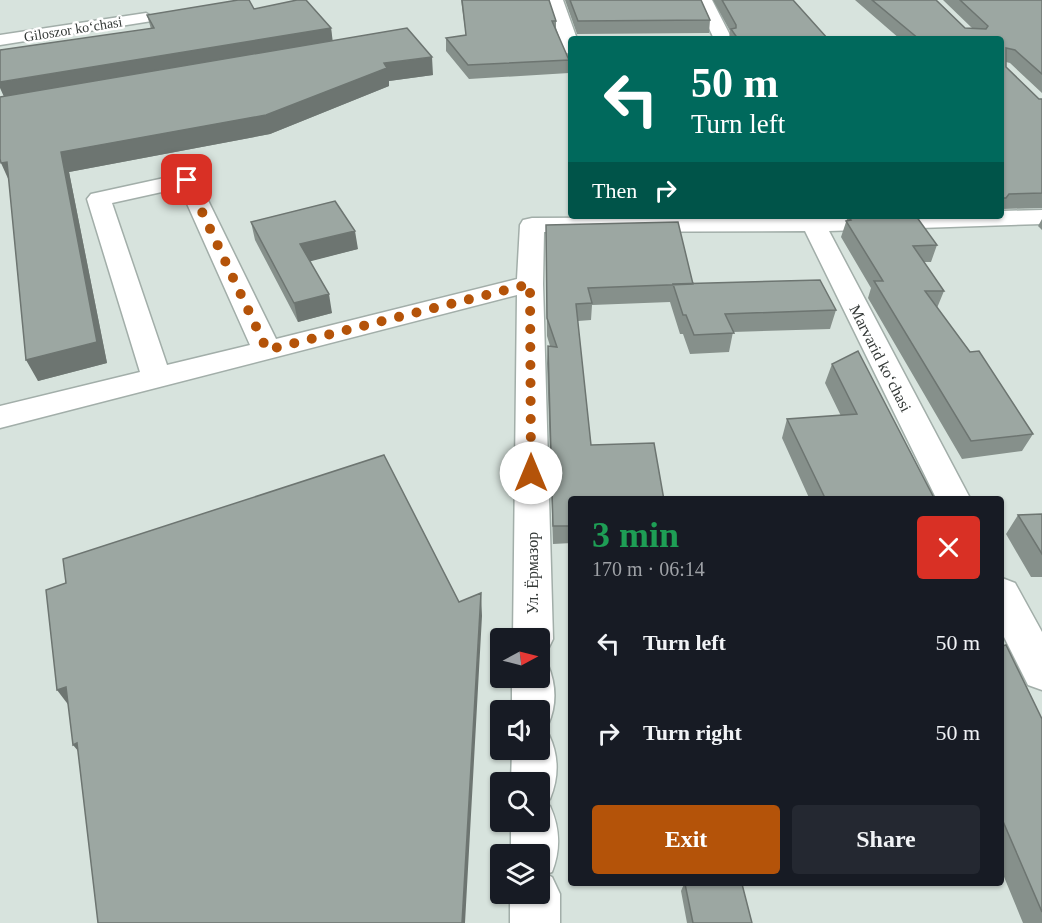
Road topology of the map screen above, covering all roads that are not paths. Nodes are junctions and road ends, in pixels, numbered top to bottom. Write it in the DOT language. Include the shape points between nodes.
graph roads {
  1 [pos="555,0"];
  2 [pos="704,0"];
  3 [pos="146,18"];
  4 [pos="722,36"];
  5 [pos="568,37"];
  6 [pos="0,40"];
  7 [pos="1004,217"];
  8 [pos="1042,217"];
  9 [pos="888,219"];
  10 [pos="811,220"];
  11 [pos="530,284"];
  12 [pos="267,350"];
  13 [pos="156,377"];
  14 [pos="0,417"];
  15 [pos="952,496"];
  16 [pos="1004,598"];
  17 [pos="533,628"];
  18 [pos="1042,672"];
  19 [pos="535,904"];
  20 [pos="535,923"];
  1 -- 5 [label="street"];
  2 -- 4 [label="street"];
  3 -- 6 [label="street, Giloszor koʻchasi"];
  7 -- 8 [label="street, Ул. Ёрмазор"];
  9 -- 10 [label="street, Ул. Ёрмазор"];
  10 -- 11 [label="street, Ул. Ёрмазор" via="532,225"];
  10 -- 15 [label="street, Marvarid koʻchasi"];
  11 -- 12 [label="street"];
  11 -- 17 [label="street, Ул. Ёрмазор"];
  12 -- 13 [label="street"];
  12 -- 13 [label="street" via="187,180 99,199"];
  13 -- 14 [label="street"];
  16 -- 18 [label="street"];
  19 -- 20 [label="street"];
}
